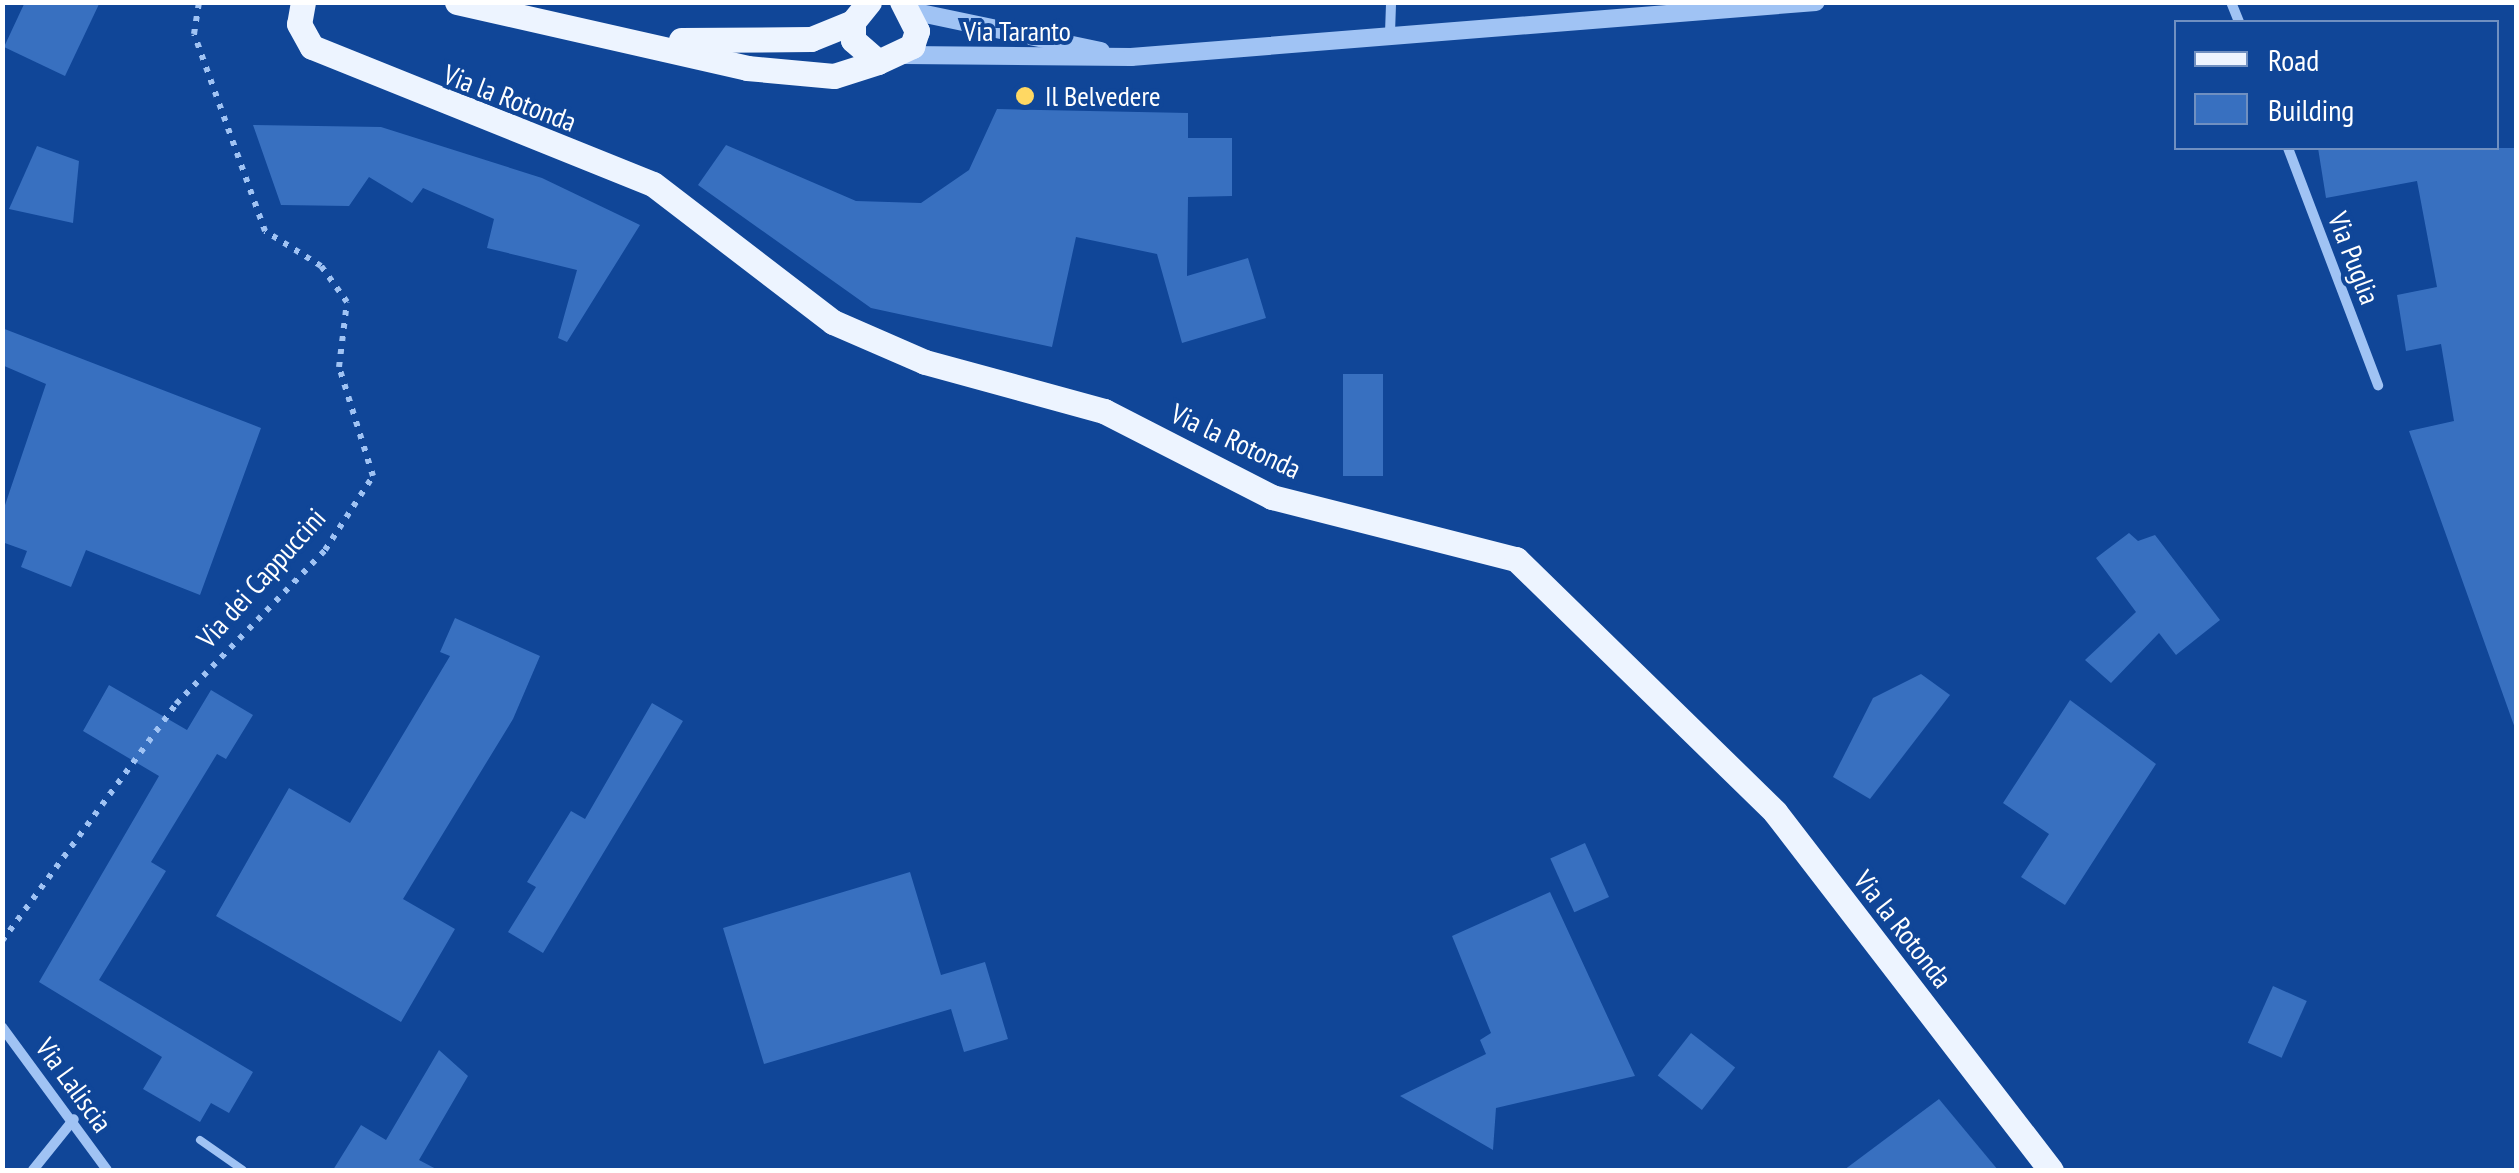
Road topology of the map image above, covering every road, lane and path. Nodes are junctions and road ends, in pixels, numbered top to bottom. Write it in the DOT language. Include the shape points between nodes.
graph roads {
  1 [pos="199,2"];
  2 [pos="302,2"];
  3 [pos="457,2"];
  4 [pos="1391,2"];
  5 [pos="1816,2"];
  6 [pos="906,7"];
  7 [pos="1626,10"];
  8 [pos="861,12"];
  9 [pos="1390,33"];
  10 [pos="654,40"];
  11 [pos="904,55"];
  12 [pos="1131,57"];
  13 [pos="878,62"];
  14 [pos="2289,150"];
  15 [pos="2378,385"];
  16 [pos="2,940"];
  17 [pos="2,1027"];
  18 [pos="74,1120"];
  19 [pos="200,1140"];
  20 [pos="33,1170"];
  21 [pos="107,1170"];
  22 [pos="242,1170"];
  23 [pos="2051,1170"];
  1 -- 16 [label="path, Via dei Cappuccini" via="194,34 265,231 321,266 347,302 338,367 373,476 325,550 176,704"];
  2 -- 23 [label="main road, Via la Rotonda" via="299,24 312,47 653,184 833,322 925,362 1104,411 1272,497 1516,559 1775,812"];
  3 -- 10 [label="main road"];
  4 -- 9 [label="street"];
  5 -- 7 [label="street, Via Taranto"];
  6 -- 11 [label="main road" via="917,30"];
  6 -- 12 [label="street, Via Taranto"];
  7 -- 9 [label="street, Via Taranto"];
  8 -- 10 [label="main road" via="811,39"];
  8 -- 13 [label="main road" via="854,40"];
  9 -- 12 [label="street, Via Taranto"];
  10 -- 13 [label="main road" via="747,68 834,76"];
  11 -- 12 [label="street, Via Taranto"];
  11 -- 13 [label="main road"];
  14 -- 15 [label="street, Via Puglia"];
  17 -- 18 [label="street, Via Laliscia"];
  18 -- 20 [label="street"];
  18 -- 21 [label="street, Via Laliscia"];
  19 -- 22 [label="lane"];
}
